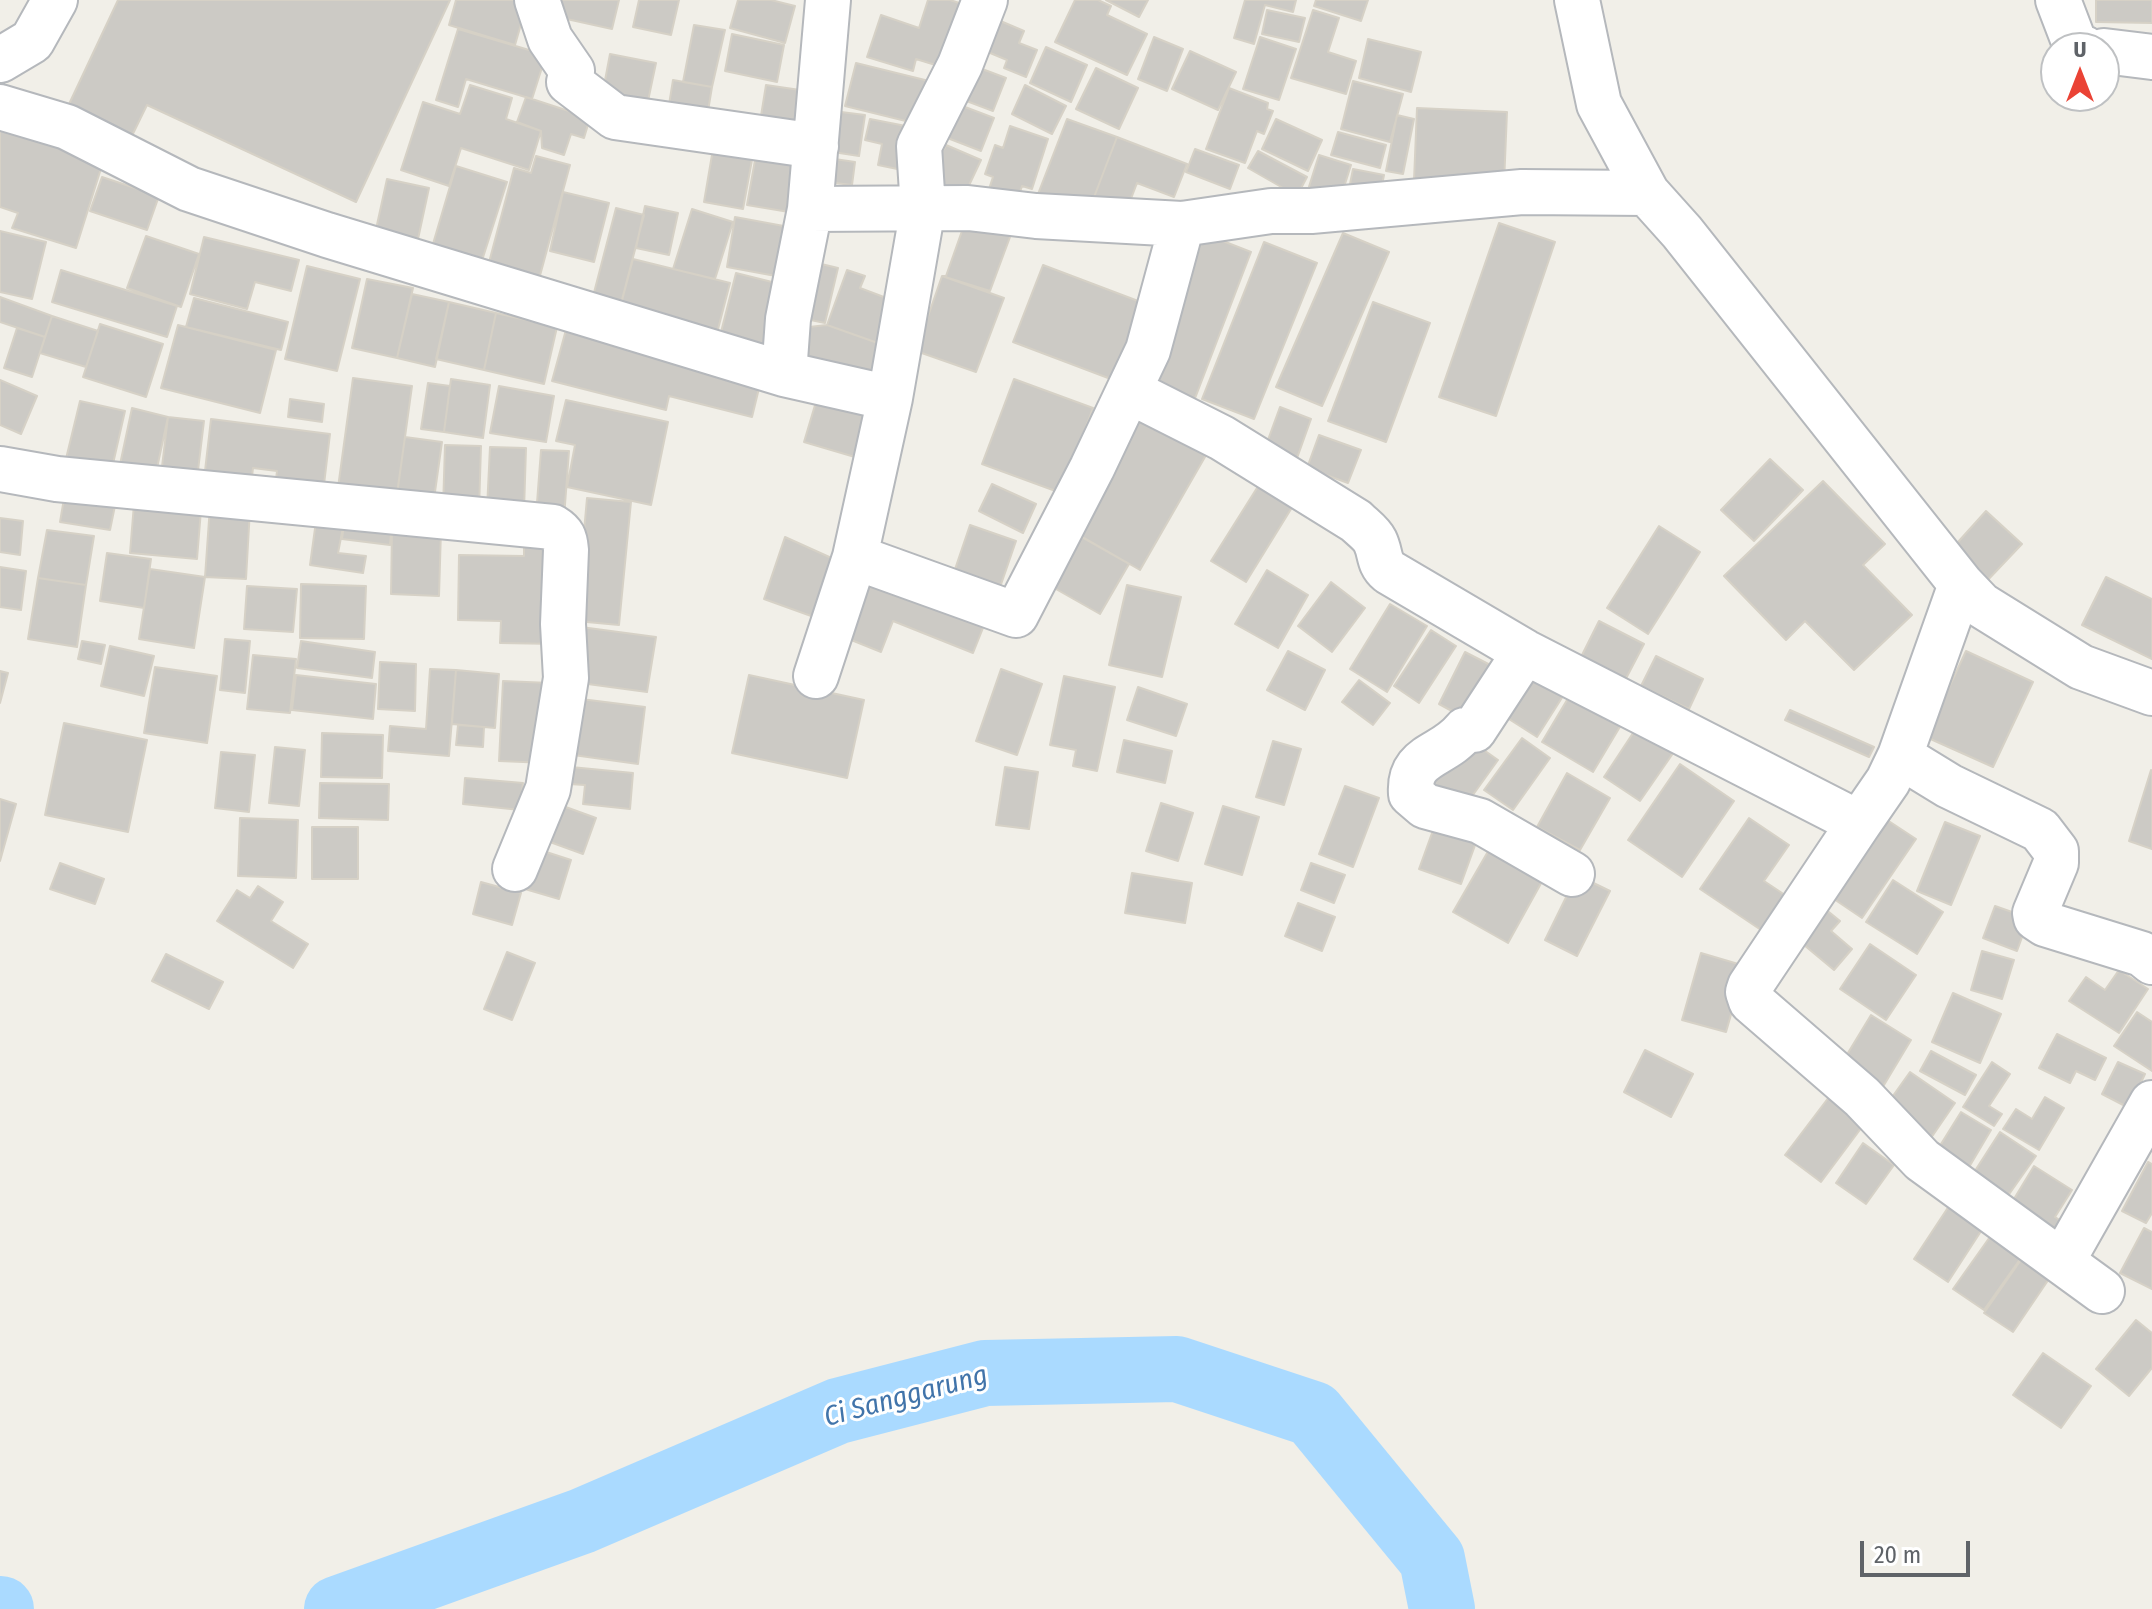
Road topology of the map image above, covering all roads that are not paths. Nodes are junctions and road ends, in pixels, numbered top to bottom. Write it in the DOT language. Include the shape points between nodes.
graph roads {
  1 [pos="55,0"];
  2 [pos="537,0"];
  3 [pos="828,0"];
  4 [pos="985,0"];
  5 [pos="1577,0"];
  6 [pos="2058,0"];
  7 [pos="2070,32"];
  8 [pos="2120,53"];
  9 [pos="2152,57"];
  10 [pos="1,62"];
  11 [pos="0,107"];
  12 [pos="816,146"];
  13 [pos="1647,193"];
  14 [pos="923,208"];
  15 [pos="810,209"];
  16 [pos="1182,224"];
  17 [pos="784,374"];
  18 [pos="1129,391"];
  19 [pos="890,398"];
  20 [pos="0,469"];
  21 [pos="855,557"];
  22 [pos="1961,584"];
  23 [pos="1525,652"];
  24 [pos="816,676"];
  25 [pos="2152,693"];
  26 [pos="1900,756"];
  27 [pos="1859,823"];
  28 [pos="515,869"];
  29 [pos="1572,874"];
  30 [pos="2152,962"];
  31 [pos="2152,1103"];
  32 [pos="2063,1260"];
  33 [pos="2102,1291"];
  1 -- 10 [label="street" via="32,41"];
  2 -- 12 [label="street" via="550,39 572,71 569,82 615,117"];
  3 -- 12 [label="street"];
  4 -- 14 [label="street" via="919,146"];
  5 -- 13 [label="street" via="1599,104"];
  6 -- 7 [label="street"];
  8 -- 9 [label="street"];
  11 -- 17 [label="street" via="67,127 189,189"];
  12 -- 15 [label="street"];
  13 -- 16 [label="street" via="1522,192 1271,211"];
  13 -- 22 [label="street"];
  14 -- 15 [label="street"];
  14 -- 16 [label="street"];
  14 -- 19 [label="street"];
  15 -- 17 [label="street" via="788,319"];
  16 -- 18 [label="street" via="1148,350"];
  17 -- 19 [label="street"];
  18 -- 21 [label="street" via="1016,615"];
  18 -- 23 [label="street" via="1222,438 1356,521 1372,536 1389,572"];
  19 -- 21 [label="street"];
  20 -- 28 [label="street" via="553,527 561,532 566,550 566,678 548,789"];
  21 -- 24 [label="street"];
  22 -- 25 [label="street" via="1981,605 2081,667"];
  22 -- 26 [label="street"];
  23 -- 27 [label="street"];
  23 -- 29 [label="street" via="1474,730 1465,730 1454,744 1421,761 1410,778 1411,794 1425,806 1480,821"];
  26 -- 27 [label="street"];
  26 -- 30 [label="street" via="2040,830 2056,851 2056,863 2036,918"];
  27 -- 32 [label="street" via="1750,986 1751,1001 1862,1097 1922,1160"];
  31 -- 32 [label="street"];
  32 -- 33 [label="street"];
}
